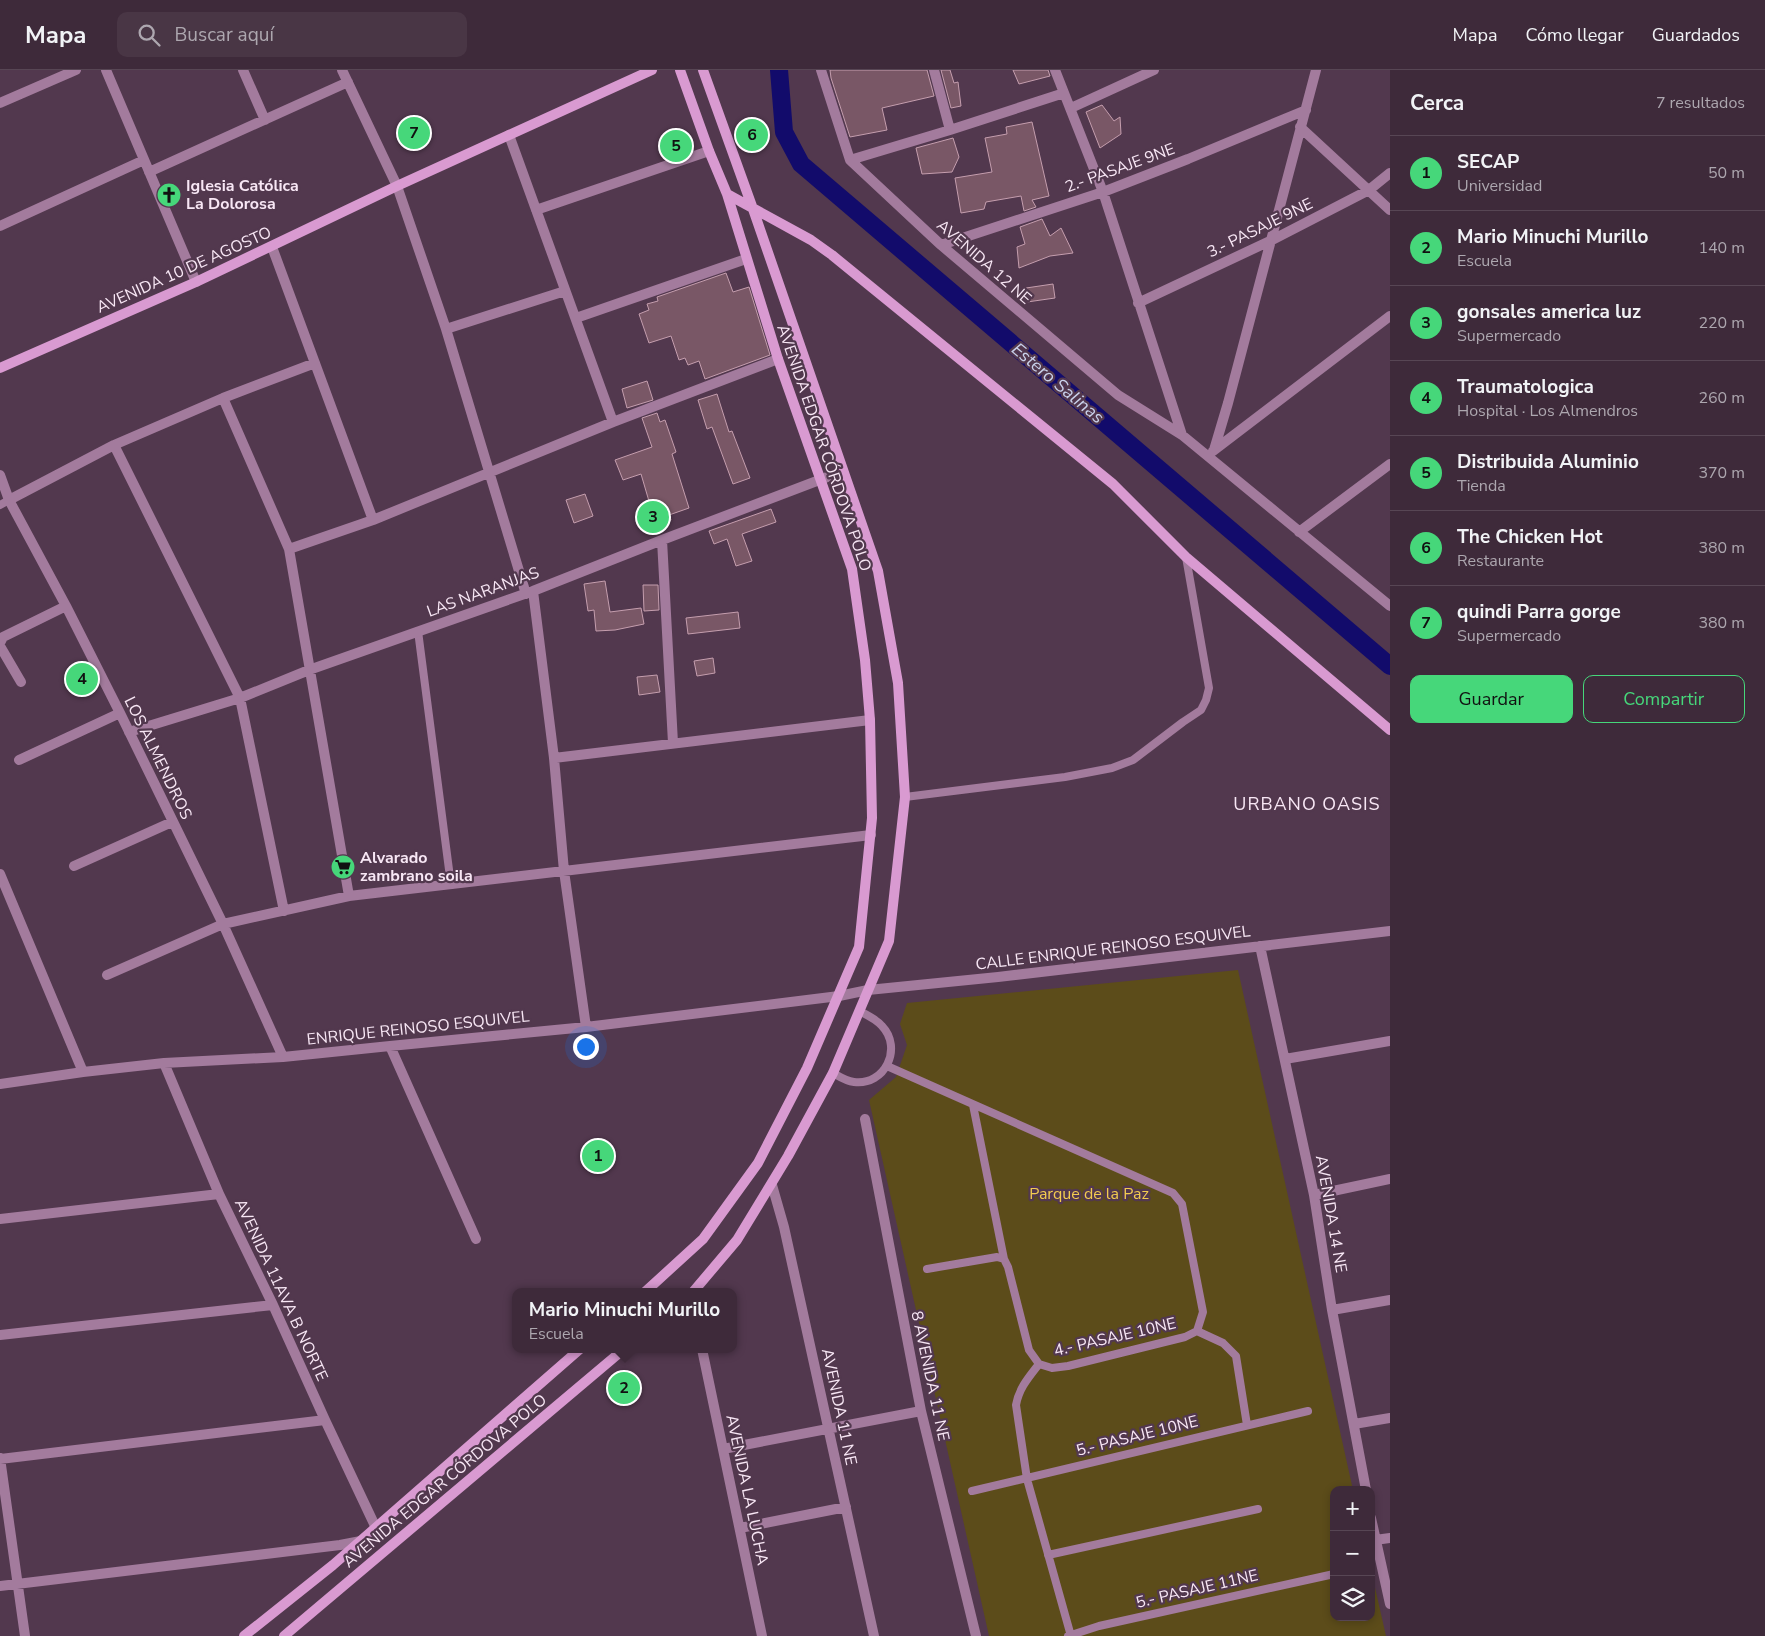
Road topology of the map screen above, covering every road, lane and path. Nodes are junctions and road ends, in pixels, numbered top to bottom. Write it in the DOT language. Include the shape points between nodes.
graph roads {
  1 [pos="76,70"];
  2 [pos="106,70"];
  3 [pos="243,70"];
  4 [pos="342,70"];
  5 [pos="652,70"];
  6 [pos="680,70"];
  7 [pos="703,70"];
  8 [pos="821,70"];
  9 [pos="934,70"];
  10 [pos="1055,70"];
  11 [pos="1154,70"];
  12 [pos="1316,70"];
  13 [pos="348,82"];
  14 [pos="1064,93"];
  15 [pos="0,103"];
  16 [pos="1071,108"];
  17 [pos="1306,110"];
  18 [pos="265,120"];
  19 [pos="1300,127"];
  20 [pos="950,130"];
  21 [pos="509,135"];
  22 [pos="709,151"];
  23 [pos="144,160"];
  24 [pos="850,160"];
  25 [pos="149,172"];
  26 [pos="1390,173"];
  27 [pos="397,186"];
  28 [pos="1369,190"];
  29 [pos="1103,192"];
  30 [pos="727,194"];
  31 [pos="754,209"];
  32 [pos="536,210"];
  33 [pos="1390,210"];
  34 [pos="0,226"];
  35 [pos="1272,240"];
  36 [pos="941,245"];
  37 [pos="272,247"];
  38 [pos="746,259"];
  39 [pos="196,282"];
  40 [pos="565,291"];
  41 [pos="1138,304"];
  42 [pos="1390,316"];
  43 [pos="576,318"];
  44 [pos="446,329"];
  45 [pos="778,359"];
  46 [pos="315,363"];
  47 [pos="0,368"];
  48 [pos="223,398"];
  49 [pos="613,422"];
  50 [pos="1182,435"];
  51 [pos="114,445"];
  52 [pos="1210,453"];
  53 [pos="1390,464"];
  54 [pos="489,472"];
  55 [pos="843,472"];
  56 [pos="0,475"];
  57 [pos="822,479"];
  58 [pos="5,503"];
  59 [pos="372,520"];
  60 [pos="1299,532"];
  61 [pos="662,540"];
  62 [pos="288,549"];
  63 [pos="1186,557"];
  64 [pos="530,592"];
  65 [pos="66,606"];
  66 [pos="1390,606"];
  67 [pos="418,632"];
  68 [pos="0,645"];
  69 [pos="310,670"];
  70 [pos="21,682"];
  71 [pos="240,698"];
  72 [pos="120,713"];
  73 [pos="870,720"];
  74 [pos="1390,730"];
  75 [pos="129,732"];
  76 [pos="672,743"];
  77 [pos="554,758"];
  78 [pos="19,760"];
  79 [pos="905,797"];
  80 [pos="172,822"];
  81 [pos="871,835"];
  82 [pos="74,866"];
  83 [pos="564,871"];
  84 [pos="0,874"];
  85 [pos="451,885"];
  86 [pos="350,896"];
  87 [pos="284,911"];
  88 [pos="222,924"];
  89 [pos="1390,931"];
  90 [pos="1260,946"];
  91 [pos="107,975"];
  92 [pos="868,990"];
  93 [pos="839,996"];
  94 [pos="859,1011"];
  95 [pos="586,1026"];
  96 [pos="1390,1041"];
  97 [pos="390,1046"];
  98 [pos="283,1057"];
  99 [pos="1285,1060"];
  100 [pos="164,1063"];
  101 [pos="887,1066"];
  102 [pos="83,1072"];
  103 [pos="833,1073"];
  104 [pos="0,1084"];
  105 [pos="973,1105"];
  106 [pos="865,1119"];
  107 [pos="1390,1179"];
  108 [pos="772,1185"];
  109 [pos="219,1194"];
  110 [pos="1314,1195"];
  111 [pos="0,1218"];
  112 [pos="476,1239"];
  113 [pos="1004,1259"];
  114 [pos="927,1269"];
  115 [pos="649,1288"];
  116 [pos="696,1288"];
  117 [pos="1390,1300"];
  118 [pos="273,1305"];
  119 [pos="1332,1310"];
  120 [pos="1197,1331"];
  121 [pos="0,1335"];
  122 [pos="575,1353"];
  123 [pos="619,1353"];
  124 [pos="703,1353"];
  125 [pos="1040,1364"];
  126 [pos="921,1411"];
  127 [pos="1308,1411"];
  128 [pos="1390,1418"];
  129 [pos="324,1420"];
  130 [pos="1354,1424"];
  131 [pos="1247,1425"];
  132 [pos="828,1428"];
  133 [pos="723,1449"];
  134 [pos="0,1459"];
  135 [pos="1026,1479"];
  136 [pos="1365,1486"];
  137 [pos="972,1491"];
  138 [pos="846,1507"];
  139 [pos="1258,1509"];
  140 [pos="376,1528"];
  141 [pos="740,1528"];
  142 [pos="1374,1531"];
  143 [pos="1390,1538"];
  144 [pos="1376,1540"];
  145 [pos="361,1541"];
  146 [pos="1048,1555"];
  147 [pos="1330,1575"];
  148 [pos="17,1584"];
  149 [pos="0,1586"];
  150 [pos="1390,1604"];
  151 [pos="25,1636"];
  152 [pos="244,1636"];
  153 [pos="284,1636"];
  154 [pos="762,1636"];
  155 [pos="874,1636"];
  156 [pos="976,1636"];
  157 [pos="1070,1636"];
  1 -- 15 [label="street"];
  2 -- 23 [label="street"];
  3 -- 18 [label="street"];
  4 -- 13 [label="street"];
  5 -- 21 [label="main road, AVENIDA 10 DE AGOSTO"];
  6 -- 22 [label="main road, AVENIDA EDGAR CÓRDOVA POLO"];
  7 -- 31 [label="main road, AVENIDA EDGAR CÓRDOVA POLO"];
  8 -- 24 [label="street, AVENIDA 12 NE"];
  9 -- 20 [label="street"];
  10 -- 14 [label="street"];
  11 -- 16 [label="street"];
  12 -- 17 [label="street"];
  13 -- 18 [label="street"];
  13 -- 27 [label="street"];
  14 -- 16 [label="street"];
  14 -- 20 [label="street"];
  16 -- 29 [label="street"];
  17 -- 19 [label="street"];
  17 -- 29 [label="street, 2.- PASAJE 9NE"];
  18 -- 25 [label="street"];
  19 -- 28 [label="street"];
  19 -- 35 [label="street"];
  20 -- 24 [label="street"];
  21 -- 27 [label="main road, AVENIDA 10 DE AGOSTO"];
  21 -- 32 [label="street"];
  22 -- 30 [label="main road, AVENIDA EDGAR CÓRDOVA POLO"];
  22 -- 32 [label="street"];
  23 -- 25 [label="street"];
  23 -- 34 [label="street"];
  24 -- 36 [label="street, AVENIDA 12 NE"];
  25 -- 39 [label="street"];
  26 -- 28 [label="street, 3.- PASAJE 9NE"];
  27 -- 37 [label="main road, AVENIDA 10 DE AGOSTO"];
  27 -- 44 [label="street"];
  28 -- 33 [label="street"];
  28 -- 35 [label="street, 3.- PASAJE 9NE"];
  29 -- 36 [label="street, 2.- PASAJE 9NE"];
  29 -- 41 [label="street"];
  30 -- 31 [label="main road"];
  30 -- 38 [label="main road, AVENIDA EDGAR CÓRDOVA POLO"];
  31 -- 55 [label="main road, AVENIDA EDGAR CÓRDOVA POLO"];
  31 -- 63 [label="main road" via="832,254 1113,484"];
  32 -- 40 [label="street"];
  35 -- 41 [label="street, 3.- PASAJE 9NE"];
  35 -- 52 [label="street" via="1228,403"];
  36 -- 50 [label="street, AVENIDA 12 NE" via="1118,395"];
  37 -- 39 [label="main road, AVENIDA 10 DE AGOSTO"];
  37 -- 46 [label="street"];
  38 -- 43 [label="street"];
  38 -- 45 [label="main road, AVENIDA EDGAR CÓRDOVA POLO"];
  39 -- 47 [label="main road, AVENIDA 10 DE AGOSTO"];
  40 -- 43 [label="street"];
  40 -- 44 [label="street"];
  41 -- 50 [label="street"];
  42 -- 52 [label="street"];
  43 -- 49 [label="street"];
  44 -- 54 [label="street"];
  45 -- 49 [label="street"];
  45 -- 57 [label="main road, AVENIDA EDGAR CÓRDOVA POLO"];
  46 -- 48 [label="street"];
  46 -- 59 [label="street"];
  48 -- 51 [label="street"];
  48 -- 62 [label="street"];
  49 -- 54 [label="street"];
  50 -- 52 [label="street, AVENIDA 12 NE"];
  51 -- 58 [label="street"];
  51 -- 71 [label="street"];
  52 -- 60 [label="street, AVENIDA 12 NE"];
  53 -- 60 [label="street"];
  54 -- 59 [label="street"];
  54 -- 64 [label="street"];
  55 -- 57 [label="street, LAS NARANJAS"];
  55 -- 79 [label="main road, AVENIDA EDGAR CÓRDOVA POLO" via="878,571 898,683"];
  56 -- 58 [label="street, LOS ALMENDROS"];
  57 -- 61 [label="street, LAS NARANJAS"];
  57 -- 73 [label="main road, AVENIDA EDGAR CÓRDOVA POLO" via="852,569"];
  58 -- 65 [label="street, LOS ALMENDROS"];
  59 -- 62 [label="street"];
  60 -- 66 [label="street"];
  61 -- 64 [label="street, LAS NARANJAS"];
  61 -- 76 [label="street"];
  62 -- 69 [label="street"];
  63 -- 74 [label="main road"];
  63 -- 79 [label="lane" via="1209,688 1201,710 1134,760 1112,768"];
  64 -- 67 [label="street, LAS NARANJAS"];
  64 -- 77 [label="street"];
  65 -- 68 [label="street" via="3,637"];
  65 -- 72 [label="street, LOS ALMENDROS"];
  67 -- 69 [label="street, LAS NARANJAS"];
  67 -- 85 [label="lane"];
  68 -- 70 [label="street"];
  69 -- 71 [label="street, LAS NARANJAS"];
  69 -- 86 [label="street"];
  71 -- 75 [label="street, LAS NARANJAS"];
  71 -- 87 [label="street"];
  72 -- 75 [label="street, LOS ALMENDROS"];
  72 -- 78 [label="street"];
  73 -- 76 [label="street"];
  73 -- 81 [label="main road, AVENIDA EDGAR CÓRDOVA POLO"];
  75 -- 80 [label="street, LOS ALMENDROS"];
  76 -- 77 [label="street"];
  77 -- 83 [label="street"];
  79 -- 92 [label="main road, AVENIDA EDGAR CÓRDOVA POLO" via="889,942"];
  80 -- 82 [label="street"];
  80 -- 88 [label="street, LOS ALMENDROS"];
  81 -- 83 [label="street"];
  81 -- 93 [label="main road, AVENIDA EDGAR CÓRDOVA POLO" via="859,947"];
  83 -- 85 [label="street"];
  83 -- 95 [label="street"];
  84 -- 102 [label="street"];
  85 -- 86 [label="street"];
  86 -- 87 [label="street"];
  87 -- 88 [label="street"];
  88 -- 91 [label="street"];
  88 -- 98 [label="street, LOS ALMENDROS"];
  89 -- 90 [label="street, CALLE ENRIQUE REINOSO ESQUIVEL"];
  90 -- 92 [label="street, CALLE ENRIQUE REINOSO ESQUIVEL"];
  90 -- 99 [label="street, AVENIDA 14 NE"];
  92 -- 93 [label="street, CALLE ENRIQUE REINOSO ESQUIVEL"];
  92 -- 94 [label="main road, AVENIDA EDGAR CÓRDOVA POLO"];
  93 -- 95 [label="street, ENRIQUE REINOSO ESQUIVEL"];
  93 -- 115 [label="main road, AVENIDA EDGAR CÓRDOVA POLO" via="807,1068 758,1163 704,1239"];
  94 -- 101 [label="lane" via="882,1026 889,1035 892,1045"];
  94 -- 103 [label="main road, AVENIDA EDGAR CÓRDOVA POLO"];
  95 -- 97 [label="street, ENRIQUE REINOSO ESQUIVEL"];
  96 -- 99 [label="street"];
  97 -- 98 [label="street, ENRIQUE REINOSO ESQUIVEL"];
  97 -- 112 [label="street"];
  98 -- 100 [label="street, ENRIQUE REINOSO ESQUIVEL"];
  99 -- 110 [label="street, AVENIDA 14 NE"];
  100 -- 102 [label="street, ENRIQUE REINOSO ESQUIVEL"];
  100 -- 109 [label="street, AVENIDA 11AVA B NORTE"];
  101 -- 103 [label="lane" via="881,1074 865,1082 846,1080"];
  101 -- 105 [label="lane"];
  102 -- 104 [label="street, ENRIQUE REINOSO ESQUIVEL"];
  103 -- 108 [label="main road, AVENIDA EDGAR CÓRDOVA POLO"];
  105 -- 113 [label="lane"];
  105 -- 120 [label="lane" via="1178,1198 1182,1204 1203,1312"];
  106 -- 126 [label="street, 8 AVENIDA 11 NE"];
  107 -- 110 [label="street"];
  108 -- 116 [label="main road, AVENIDA EDGAR CÓRDOVA POLO" via="737,1240"];
  108 -- 132 [label="street, AVENIDA 11 NE"];
  109 -- 111 [label="street"];
  109 -- 118 [label="street, AVENIDA 11AVA B NORTE"];
  110 -- 119 [label="street, AVENIDA 14 NE"];
  113 -- 114 [label="lane" via="997,1257"];
  113 -- 125 [label="lane" via="1029,1350"];
  117 -- 119 [label="street"];
  118 -- 121 [label="street"];
  118 -- 129 [label="street, AVENIDA 11AVA B NORTE"];
  119 -- 130 [label="street, AVENIDA 14 NE"];
  120 -- 125 [label="lane, 4.- PASAJE 10NE" via="1185,1337 1068,1366 1052,1368"];
  120 -- 131 [label="lane" via="1224,1343 1236,1356"];
  122 -- 140 [label="main road, AVENIDA EDGAR CÓRDOVA POLO"];
  123 -- 153 [label="main road, AVENIDA EDGAR CÓRDOVA POLO"];
  124 -- 133 [label="street, AVENIDA LA LUCHA"];
  125 -- 135 [label="lane" via="1022,1386 1016,1405"];
  126 -- 132 [label="street"];
  126 -- 156 [label="street, 8 AVENIDA 11 NE"];
  127 -- 131 [label="lane, 5.- PASAJE 10NE"];
  128 -- 130 [label="street"];
  129 -- 134 [label="street"];
  129 -- 140 [label="street, AVENIDA 11AVA B NORTE"];
  130 -- 136 [label="street, AVENIDA 14 NE"];
  131 -- 135 [label="lane, 5.- PASAJE 10NE"];
  132 -- 133 [label="street"];
  132 -- 138 [label="street, AVENIDA 11 NE"];
  133 -- 141 [label="street, AVENIDA LA LUCHA"];
  134 -- 148 [label="street"];
  135 -- 137 [label="lane, 5.- PASAJE 10NE"];
  135 -- 146 [label="lane"];
  138 -- 141 [label="street"];
  138 -- 155 [label="street, AVENIDA 11 NE"];
  139 -- 146 [label="lane"];
  140 -- 145 [label="main road, AVENIDA EDGAR CÓRDOVA POLO"];
  141 -- 154 [label="street, AVENIDA LA LUCHA"];
  142 -- 144 [label="street"];
  143 -- 144 [label="street"];
  144 -- 150 [label="street"];
  145 -- 148 [label="street"];
  145 -- 152 [label="main road, AVENIDA EDGAR CÓRDOVA POLO"];
  146 -- 157 [label="lane"];
  147 -- 157 [label="lane, 5.- PASAJE 11NE" via="1099,1626"];
  148 -- 149 [label="street"];
  148 -- 151 [label="street"];
}
